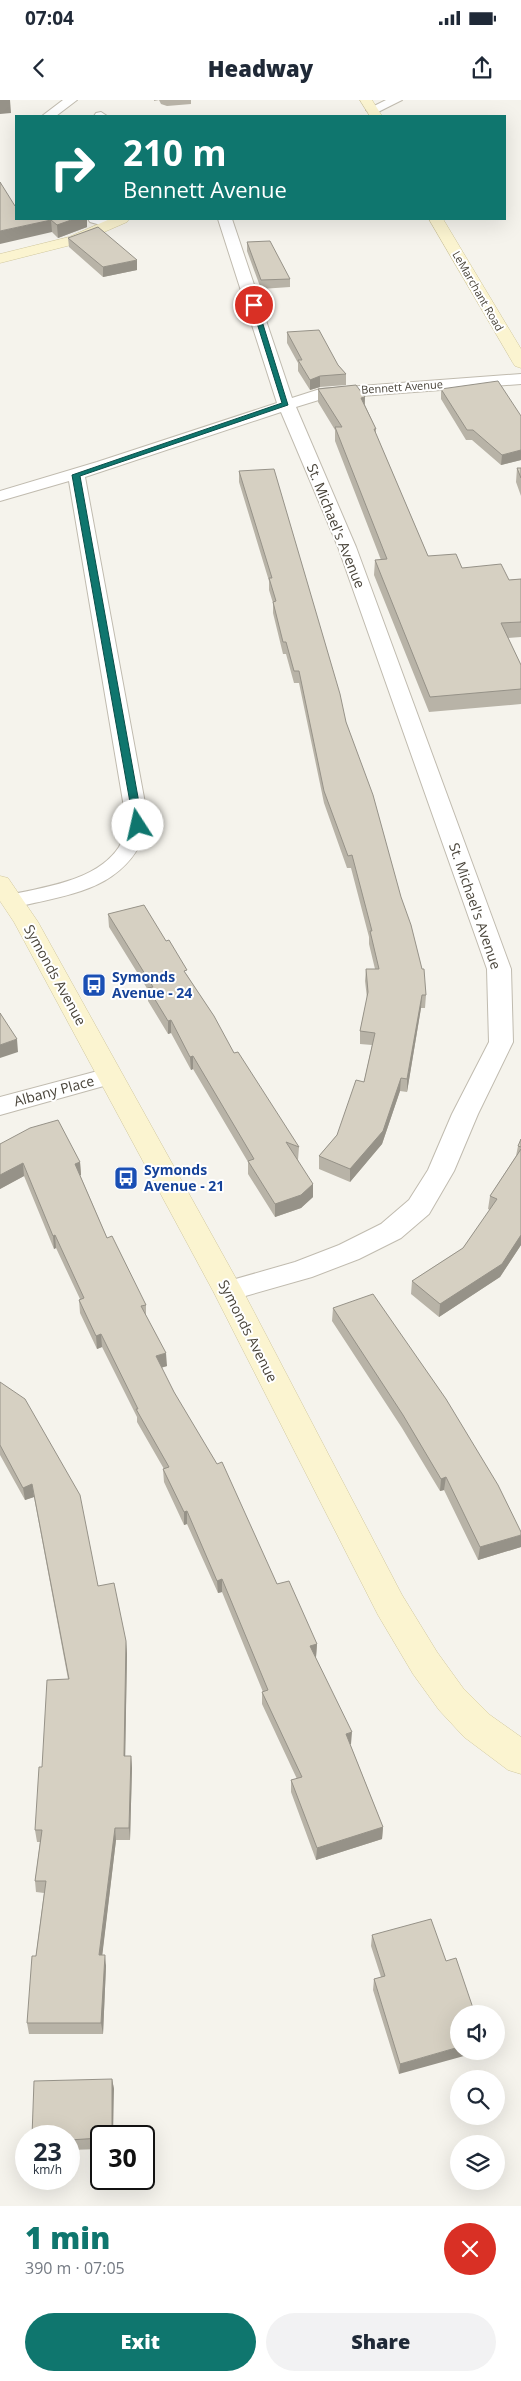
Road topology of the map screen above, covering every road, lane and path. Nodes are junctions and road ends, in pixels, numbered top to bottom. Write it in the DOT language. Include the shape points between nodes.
graph roads {
  1 [pos="71,100"];
  2 [pos="396,100"];
  3 [pos="371,109"];
  4 [pos="49,115"];
  5 [pos="225,220"];
  6 [pos="437,220"];
  7 [pos="117,221"];
  8 [pos="0,259"];
  9 [pos="521,363"];
  10 [pos="521,379"];
  11 [pos="286,404"];
  12 [pos="76,475"];
  13 [pos="0,496"];
  14 [pos="7,892"];
  15 [pos="109,1076"];
  16 [pos="0,1106"];
  17 [pos="228,1291"];
  18 [pos="521,1758"];
  1 -- 4 [label="street"];
  2 -- 3 [label="street"];
  5 -- 11 [label="street, St. Michael's Avenue"];
  6 -- 9 [label="street, LeMarchant Road"];
  7 -- 8 [label="street" via="74,240"];
  10 -- 11 [label="street, Bennett Avenue" via="320,394"];
  11 -- 12 [label="street, Bennett Avenue"];
  11 -- 17 [label="street, St. Michael's Avenue" via="346,547 499,969 501,1042 441,1171 420,1207 391,1231 349,1252 302,1270"];
  12 -- 13 [label="street, Bennett Avenue"];
  12 -- 14 [label="street" via="138,825 128,850 110,868 88,880"];
  14 -- 15 [label="street, Symonds Avenue"];
  15 -- 16 [label="street, Albany Place"];
  15 -- 17 [label="street, Symonds Avenue"];
  17 -- 18 [label="street, Symonds Avenue" via="363,1555 425,1663 451,1699 477,1726"];
}
